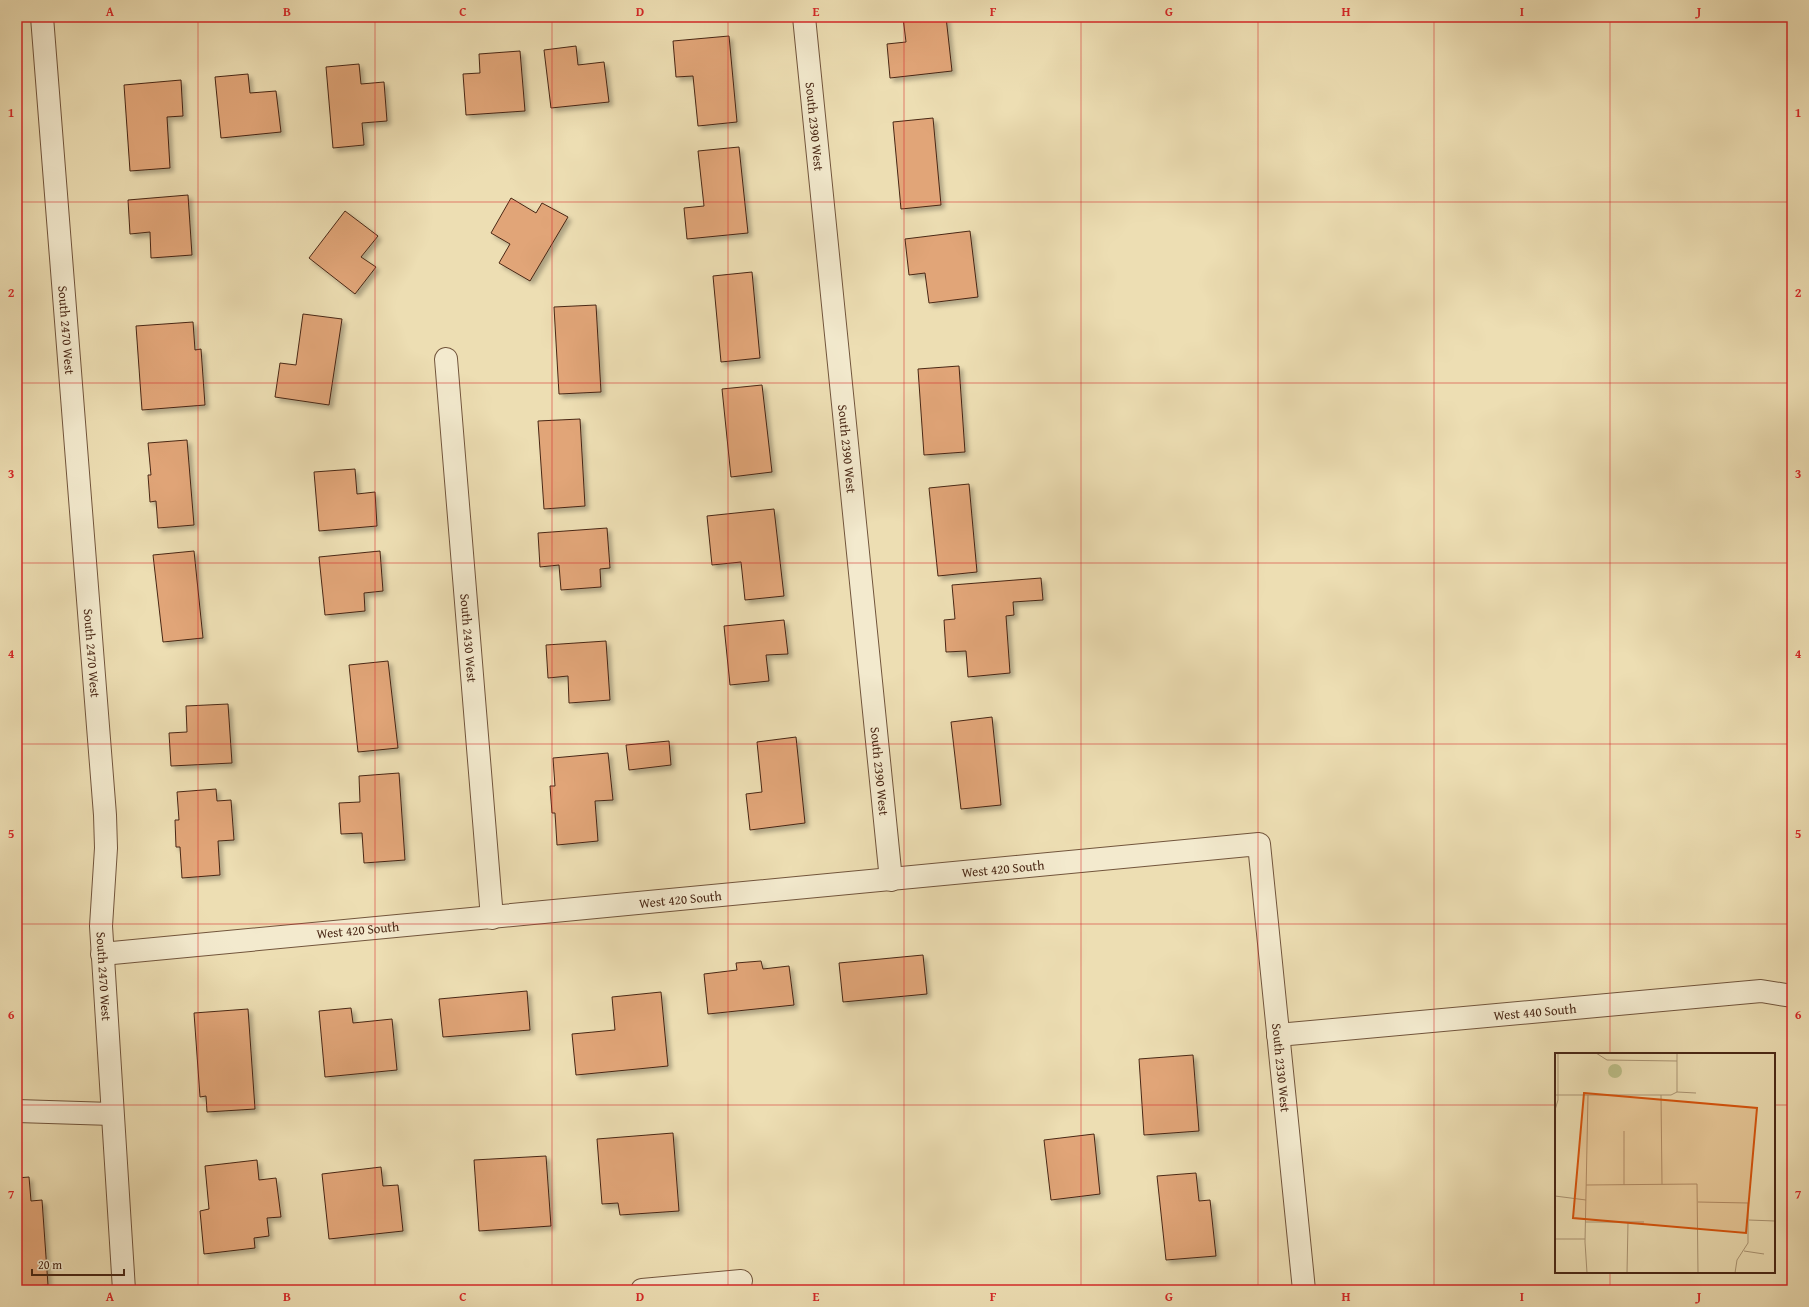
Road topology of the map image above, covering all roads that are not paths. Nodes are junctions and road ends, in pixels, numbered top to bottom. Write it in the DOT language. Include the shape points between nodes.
graph roads {
  1 [pos="42,17"];
  2 [pos="804,17"];
  3 [pos="446,359"];
  4 [pos="1259,844"];
  5 [pos="891,880"];
  6 [pos="492,918"];
  7 [pos="102,954"];
  8 [pos="1792,996"];
  9 [pos="1278,1035"];
  10 [pos="17,1111"];
  11 [pos="112,1114"];
  12 [pos="741,1281"];
  13 [pos="124,1290"];
  14 [pos="642,1290"];
  15 [pos="1304,1290"];
  1 -- 7 [label="street, South 2470 West" via="105,814"];
  2 -- 5 [label="street, South 2390 West"];
  3 -- 6 [label="street, South 2430 West"];
  4 -- 5 [label="street, West 420 South"];
  4 -- 9 [label="street, South 2330 West"];
  5 -- 6 [label="street, West 420 South"];
  6 -- 7 [label="street, West 420 South"];
  7 -- 11 [label="street, South 2470 West"];
  8 -- 9 [label="street, West 440 South" via="1761,991"];
  9 -- 15 [label="street, South 2330 West"];
  10 -- 11 [label="street"];
  11 -- 13 [label="street, South 2470 West"];
  12 -- 14 [label="street"];
}
